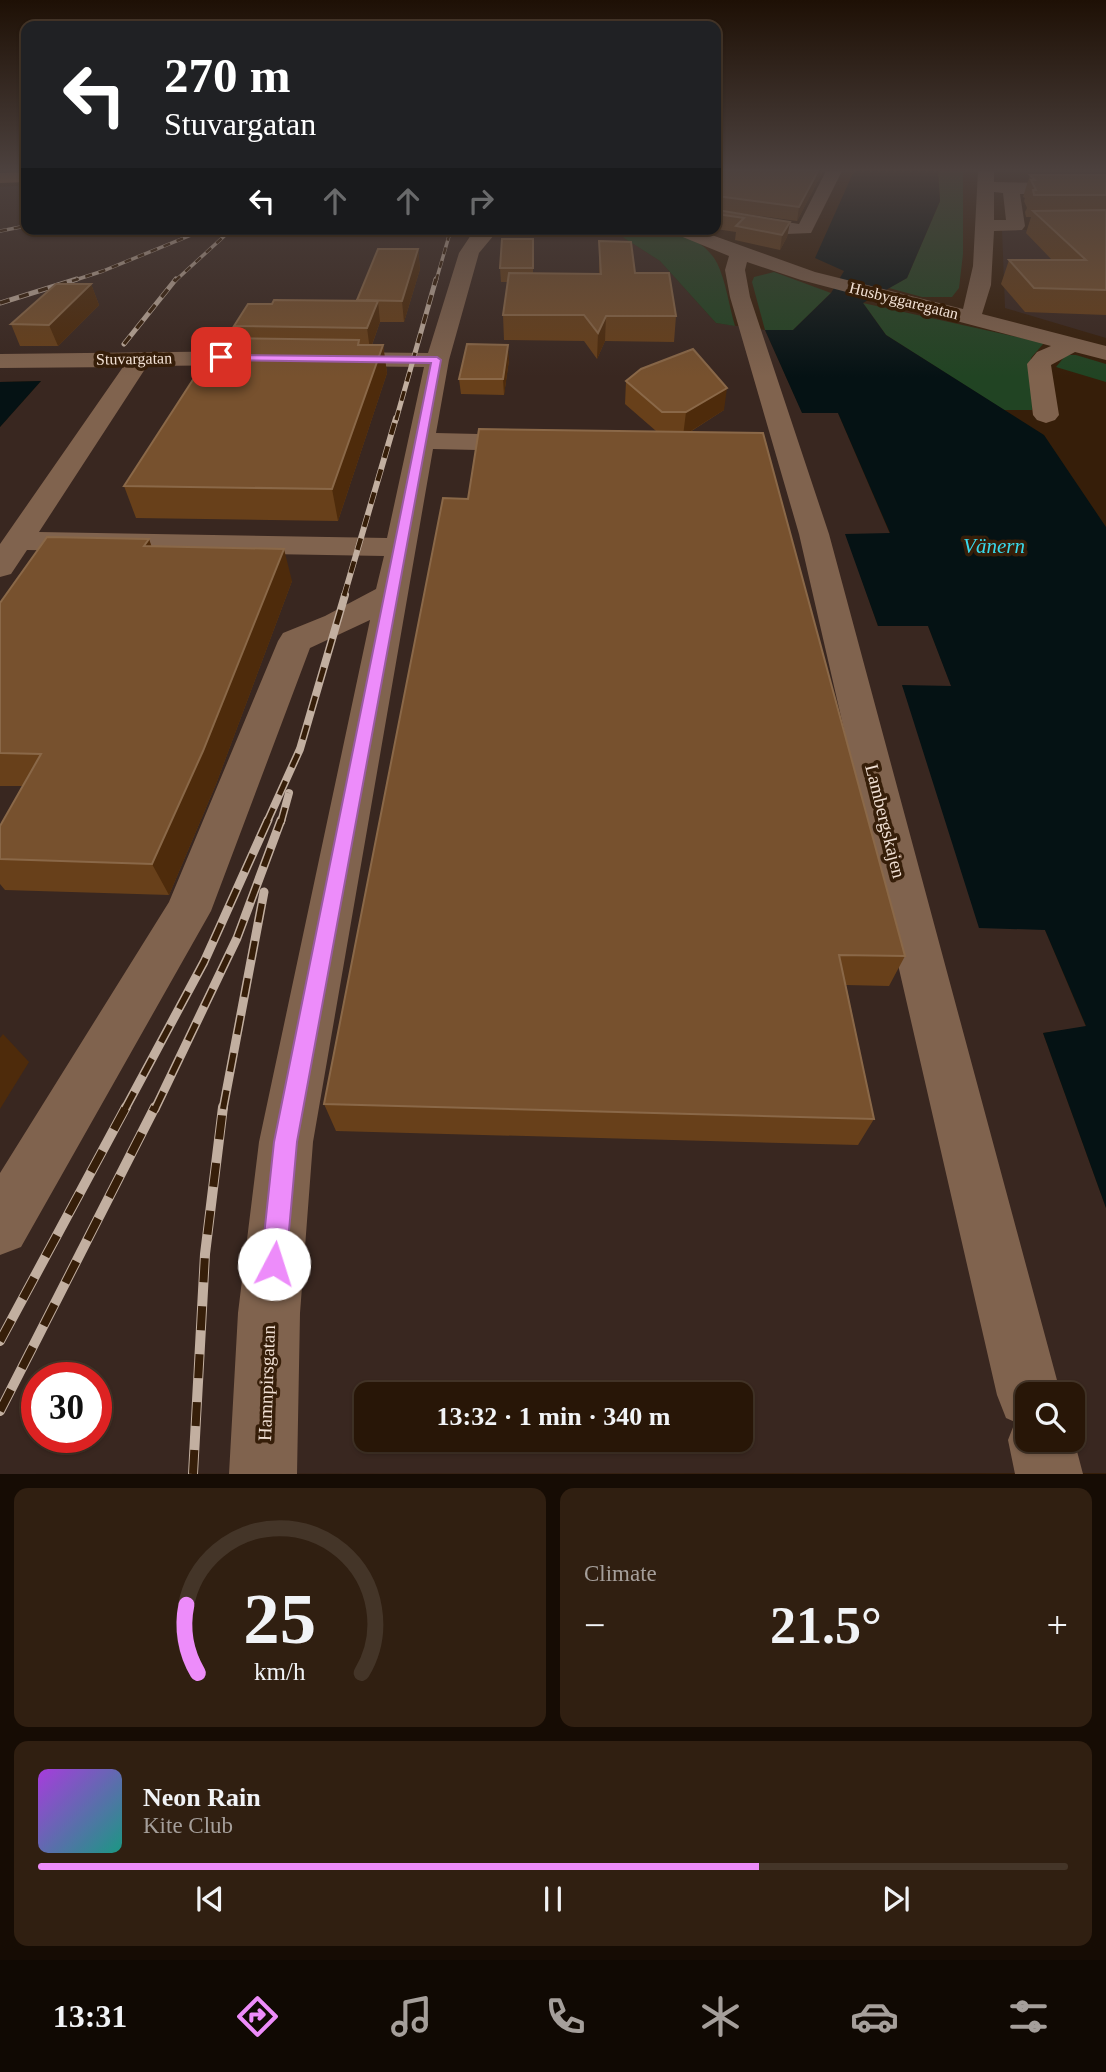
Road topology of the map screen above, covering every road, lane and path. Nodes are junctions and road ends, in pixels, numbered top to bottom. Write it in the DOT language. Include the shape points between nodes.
graph roads {
  1 [pos="477,240"];
  2 [pos="705,240"];
  3 [pos="984,240"];
  4 [pos="745,256"];
  5 [pos="971,316"];
  6 [pos="1074,344"];
  7 [pos="1106,353"];
  8 [pos="141,358"];
  9 [pos="289,358"];
  10 [pos="316,359"];
  11 [pos="437,360"];
  12 [pos="0,361"];
  13 [pos="1046,415"];
  14 [pos="421,441"];
  15 [pos="556,444"];
  16 [pos="20,541"];
  17 [pos="400,548"];
  18 [pos="0,567"];
  19 [pos="391,595"];
  20 [pos="0,1226"];
  21 [pos="1027,1382"];
  22 [pos="1044,1452"];
  23 [pos="263,1474"];
  24 [pos="1049,1474"];
  1 -- 11 [label="street, Hamnpirsgatan" via="469,253"];
  2 -- 4 [label="street, Husbyggaregatan"];
  3 -- 5 [label="street" via="977,304"];
  4 -- 5 [label="street, Husbyggaregatan" via="904,302"];
  4 -- 21 [label="street, Lambergskajen" via="736,259 735,270 774,448 817,547"];
  5 -- 6 [label="street, Husbyggaregatan"];
  6 -- 7 [label="street, Husbyggaregatan"];
  6 -- 13 [label="street" via="1039,364"];
  8 -- 9 [label="street, Stuvargatan"];
  8 -- 12 [label="street, Stuvargatan"];
  8 -- 16 [label="street"];
  10 -- 11 [label="street"];
  11 -- 14 [label="street, Hamnpirsgatan"];
  14 -- 15 [label="street"];
  14 -- 17 [label="street, Hamnpirsgatan"];
  16 -- 17 [label="street"];
  16 -- 18 [label="street"];
  17 -- 19 [label="street, Hamnpirsgatan"];
  19 -- 20 [label="street" via="295,641 188,911"];
  19 -- 23 [label="street, Hamnpirsgatan" via="285,1142 269,1313"];
  22 -- 24 [label="street"];
}
